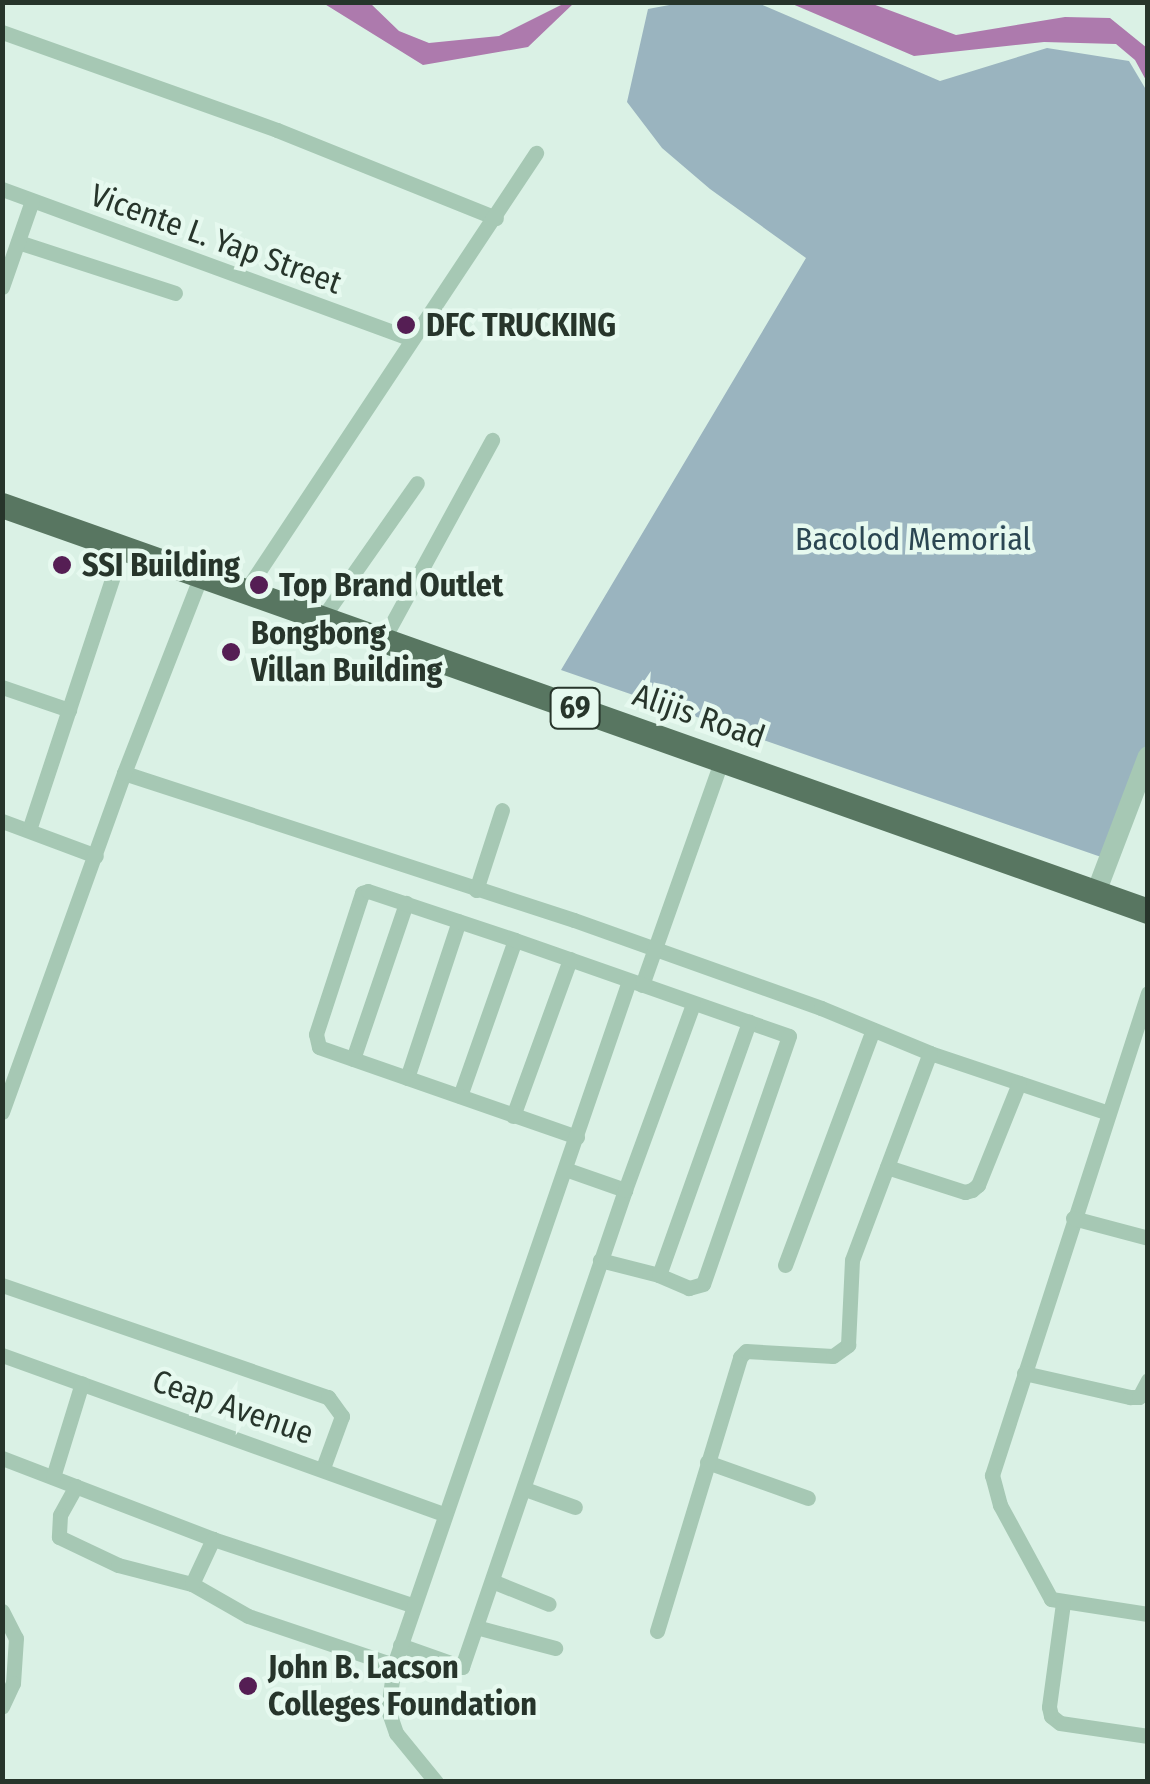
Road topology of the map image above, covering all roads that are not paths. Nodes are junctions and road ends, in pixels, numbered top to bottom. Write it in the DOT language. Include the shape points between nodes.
graph roads {
  1 [pos="2,32"];
  2 [pos="536,153"];
  3 [pos="2,190"];
  4 [pos="32,202"];
  5 [pos="496,218"];
  6 [pos="18,242"];
  7 [pos="2,287"];
  8 [pos="176,294"];
  9 [pos="411,339"];
  10 [pos="492,440"];
  11 [pos="416,483"];
  12 [pos="2,505"];
  13 [pos="122,548"];
  14 [pos="201,575"];
  15 [pos="245,592"];
  16 [pos="321,620"];
  17 [pos="382,640"];
  18 [pos="2,687"];
  19 [pos="69,710"];
  20 [pos="1148,756"];
  21 [pos="722,759"];
  22 [pos="124,773"];
  23 [pos="502,810"];
  24 [pos="2,822"];
  25 [pos="29,830"];
  26 [pos="96,856"];
  27 [pos="476,890"];
  28 [pos="1097,890"];
  29 [pos="406,903"];
  30 [pos="1148,911"];
  31 [pos="459,922"];
  32 [pos="516,940"];
  33 [pos="654,950"];
  34 [pos="570,959"];
  35 [pos="635,983"];
  36 [pos="1148,993"];
  37 [pos="693,1004"];
  38 [pos="748,1022"];
  39 [pos="873,1030"];
  40 [pos="930,1053"];
  41 [pos="354,1059"];
  42 [pos="407,1078"];
  43 [pos="1019,1082"];
  44 [pos="460,1096"];
  45 [pos="2,1112"];
  46 [pos="1108,1113"];
  47 [pos="513,1116"];
  48 [pos="577,1137"];
  49 [pos="887,1167"];
  50 [pos="565,1169"];
  51 [pos="624,1190"];
  52 [pos="1073,1218"];
  53 [pos="1148,1238"];
  54 [pos="600,1260"];
  55 [pos="785,1265"];
  56 [pos="660,1275"];
  57 [pos="2,1286"];
  58 [pos="2,1354"];
  59 [pos="1024,1373"];
  60 [pos="1147,1382"];
  61 [pos="82,1383"];
  62 [pos="2,1458"];
  63 [pos="707,1462"];
  64 [pos="323,1468"];
  65 [pos="53,1478"];
  66 [pos="76,1486"];
  67 [pos="525,1489"];
  68 [pos="808,1498"];
  69 [pos="575,1507"];
  70 [pos="444,1514"];
  71 [pos="212,1539"];
  72 [pos="492,1582"];
  73 [pos="192,1584"];
  74 [pos="1063,1603"];
  75 [pos="412,1604"];
  76 [pos="549,1604"];
  77 [pos="2,1611"];
  78 [pos="1148,1614"];
  79 [pos="476,1627"];
  80 [pos="658,1632"];
  81 [pos="400,1644"];
  82 [pos="555,1648"];
  83 [pos="394,1665"];
  84 [pos="2,1707"];
  85 [pos="1148,1736"];
  86 [pos="436,1782"];
  1 -- 5 [label="street" via="277,130"];
  2 -- 5 [label="street"];
  3 -- 4 [label="street, Vicente L. Yap Street"];
  4 -- 6 [label="street"];
  4 -- 9 [label="street, Vicente L. Yap Street"];
  5 -- 9 [label="street"];
  6 -- 7 [label="street"];
  6 -- 8 [label="street"];
  9 -- 15 [label="street"];
  10 -- 17 [label="street"];
  11 -- 16 [label="street"];
  12 -- 13 [label="main road, Alijis Road / 69"];
  13 -- 14 [label="main road, Alijis Road / 69"];
  13 -- 19 [label="street"];
  14 -- 15 [label="main road, Alijis Road / 69"];
  14 -- 22 [label="street"];
  15 -- 16 [label="main road, Alijis Road / 69"];
  16 -- 17 [label="main road, Alijis Road / 69"];
  17 -- 21 [label="main road, Alijis Road / 69"];
  18 -- 19 [label="street"];
  19 -- 25 [label="street"];
  20 -- 28 [label="street"];
  21 -- 28 [label="main road, Alijis Road / 69"];
  21 -- 33 [label="street"];
  22 -- 26 [label="street"];
  22 -- 27 [label="street"];
  23 -- 27 [label="street"];
  24 -- 25 [label="street"];
  25 -- 26 [label="street"];
  26 -- 45 [label="street"];
  27 -- 33 [label="street"];
  28 -- 30 [label="main road, Alijis Road / 69"];
  29 -- 31 [label="street"];
  29 -- 41 [label="street"];
  29 -- 41 [label="street" via="362,893 316,1034 318,1047"];
  31 -- 32 [label="street"];
  31 -- 42 [label="street"];
  32 -- 34 [label="street"];
  32 -- 44 [label="street"];
  33 -- 35 [label="street"];
  33 -- 39 [label="street"];
  34 -- 35 [label="street"];
  34 -- 47 [label="street"];
  35 -- 37 [label="street"];
  35 -- 48 [label="street"];
  36 -- 46 [label="street"];
  37 -- 38 [label="street"];
  37 -- 51 [label="street"];
  38 -- 56 [label="street"];
  38 -- 56 [label="street" via="789,1036 789,1043 703,1284 690,1288"];
  39 -- 40 [label="street"];
  39 -- 55 [label="street"];
  40 -- 43 [label="street"];
  40 -- 49 [label="street"];
  41 -- 42 [label="street"];
  42 -- 44 [label="street"];
  43 -- 46 [label="street"];
  43 -- 49 [label="street" via="972,1190"];
  44 -- 47 [label="street"];
  46 -- 52 [label="street"];
  47 -- 48 [label="street"];
  48 -- 50 [label="street"];
  49 -- 63 [label="street" via="852,1260 848,1345 833,1356 746,1351"];
  50 -- 51 [label="street"];
  50 -- 70 [label="street"];
  51 -- 54 [label="street"];
  52 -- 53 [label="street"];
  52 -- 59 [label="street"];
  54 -- 56 [label="street"];
  54 -- 67 [label="street"];
  57 -- 64 [label="street" via="328,1396 342,1416"];
  58 -- 61 [label="street, Ceap Avenue"];
  59 -- 60 [label="street" via="1130,1397 1139,1397"];
  59 -- 74 [label="street" via="992,1474 1000,1505 1045,1590"];
  61 -- 64 [label="street, Ceap Avenue"];
  61 -- 65 [label="street"];
  62 -- 65 [label="street"];
  63 -- 68 [label="street"];
  63 -- 80 [label="street"];
  64 -- 70 [label="street, Ceap Avenue"];
  65 -- 66 [label="street"];
  66 -- 71 [label="street"];
  66 -- 73 [label="street" via="60,1516 60,1537 118,1565"];
  67 -- 69 [label="street"];
  67 -- 72 [label="street"];
  70 -- 75 [label="street"];
  71 -- 73 [label="street"];
  71 -- 75 [label="street"];
  72 -- 76 [label="street"];
  72 -- 79 [label="street"];
  73 -- 83 [label="street" via="248,1616"];
  74 -- 78 [label="street"];
  74 -- 85 [label="street" via="1051,1716 1060,1723"];
  75 -- 81 [label="street"];
  77 -- 84 [label="street" via="16,1638 13,1683"];
  79 -- 81 [label="street" via="462,1667"];
  79 -- 82 [label="street"];
  81 -- 83 [label="street"];
  83 -- 86 [label="street" via="388,1710 396,1733"];
}
